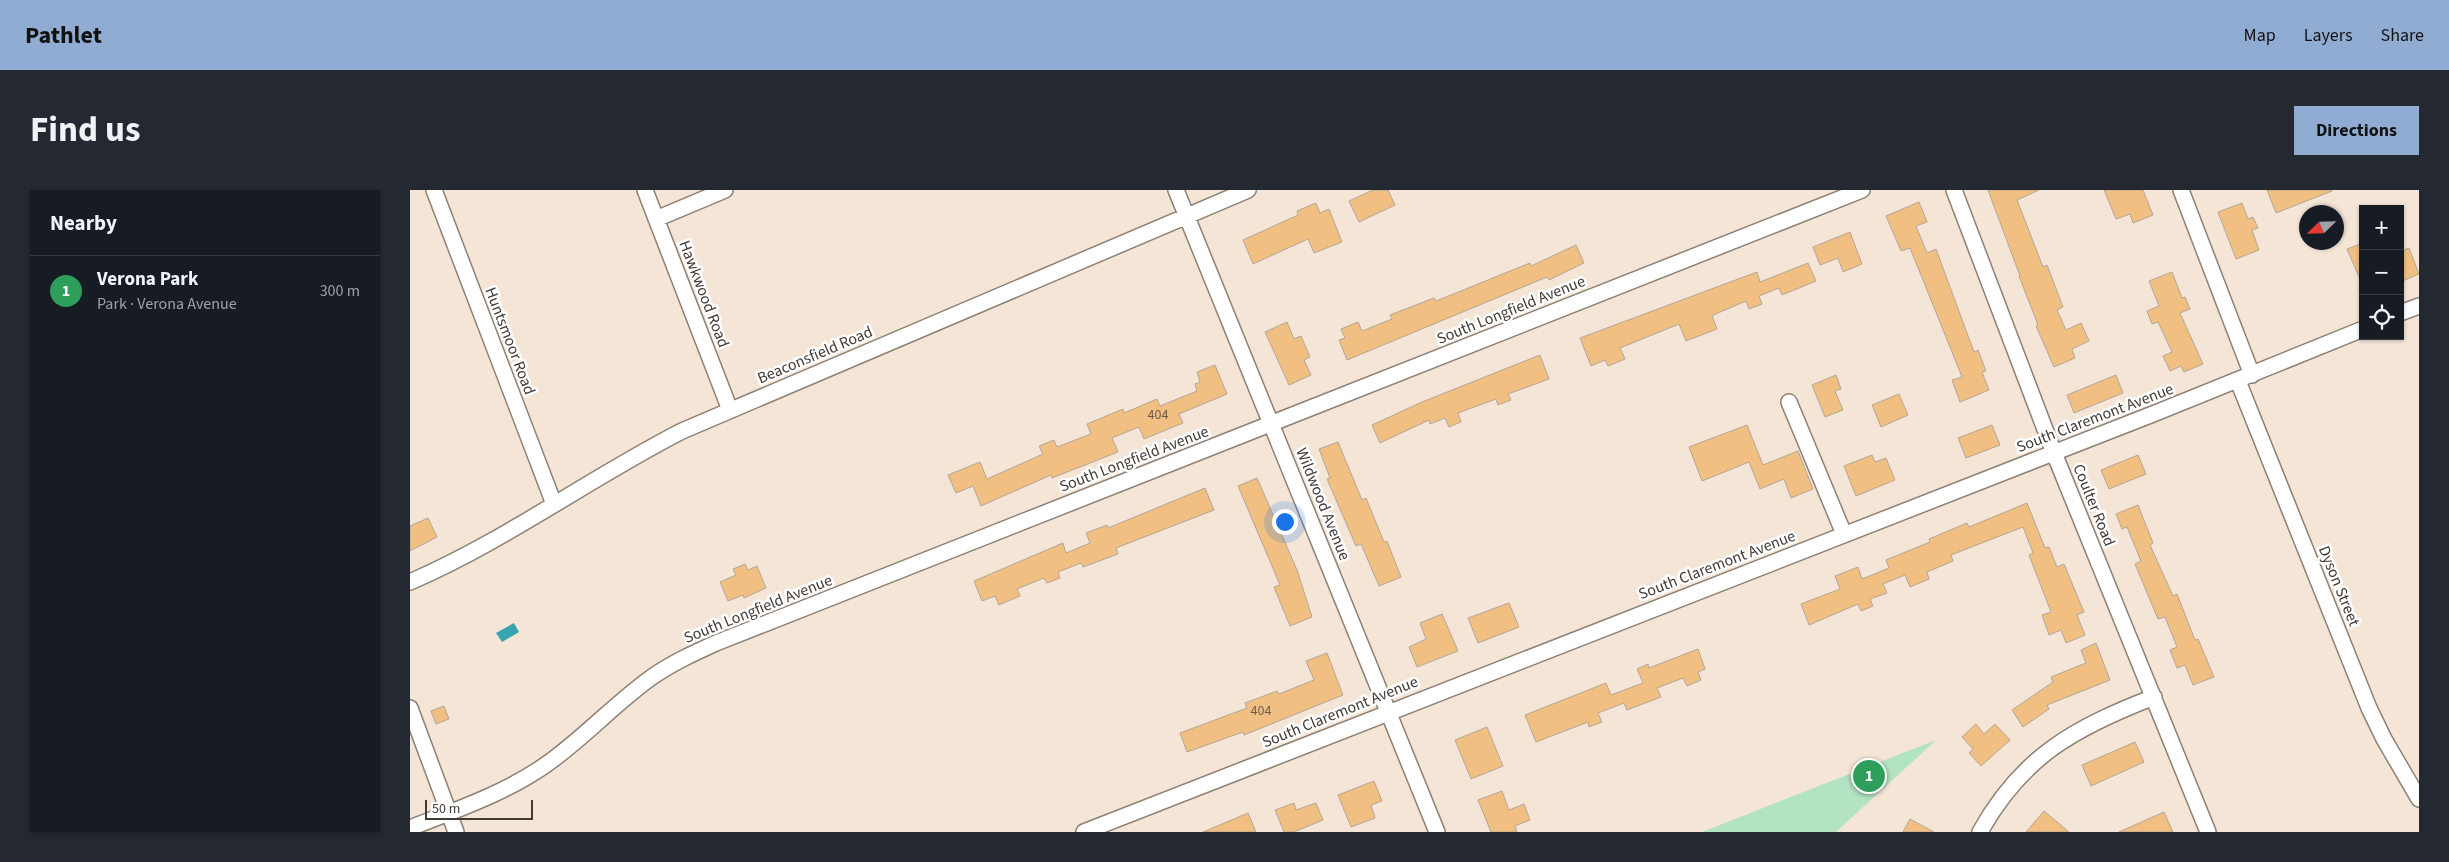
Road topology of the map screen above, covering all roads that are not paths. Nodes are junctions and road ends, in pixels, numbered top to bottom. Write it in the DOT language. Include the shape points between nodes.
graph roads {
  1 [pos="434,190"];
  2 [pos="645,190"];
  3 [pos="725,190"];
  4 [pos="1176,190"];
  5 [pos="1248,190"];
  6 [pos="1862,190"];
  7 [pos="1954,190"];
  8 [pos="2181,190"];
  9 [pos="1186,216"];
  10 [pos="656,219"];
  11 [pos="2419,306"];
  12 [pos="2404,312"];
  13 [pos="2359,331"];
  14 [pos="2245,378"];
  15 [pos="1789,402"];
  16 [pos="730,410"];
  17 [pos="1272,424"];
  18 [pos="2054,453"];
  19 [pos="554,504"];
  20 [pos="1844,534"];
  21 [pos="410,582"];
  22 [pos="2154,697"];
  23 [pos="410,708"];
  24 [pos="1388,712"];
  25 [pos="2419,799"];
  26 [pos="449,814"];
  27 [pos="410,828"];
  28 [pos="456,832"];
  29 [pos="1084,832"];
  30 [pos="1437,832"];
  31 [pos="1980,832"];
  32 [pos="2208,832"];
  1 -- 19 [label="street, Huntsmoor Road"];
  2 -- 10 [label="street, Hawkwood Road"];
  3 -- 10 [label="street"];
  4 -- 9 [label="street, Wildwood Avenue"];
  5 -- 9 [label="street, Beaconsfield Road"];
  6 -- 17 [label="street, South Longfield Avenue"];
  7 -- 18 [label="street, Coulter Road"];
  8 -- 14 [label="street, Dyson Street"];
  9 -- 16 [label="street, Beaconsfield Road"];
  9 -- 17 [label="street, Wildwood Avenue"];
  10 -- 16 [label="street, Hawkwood Road"];
  11 -- 12 [label="street"];
  13 -- 14 [label="street, South Claremont Avenue"];
  14 -- 18 [label="street, South Claremont Avenue"];
  14 -- 25 [label="street, Dyson Street" via="2369,708"];
  15 -- 20 [label="street"];
  16 -- 19 [label="street, Beaconsfield Road" via="654,446"];
  17 -- 24 [label="street, Wildwood Avenue"];
  17 -- 26 [label="street, South Longfield Avenue" via="683,658 652,677 545,765 490,797"];
  18 -- 20 [label="street, South Claremont Avenue"];
  18 -- 22 [label="street, Coulter Road"];
  19 -- 21 [label="street, Beaconsfield Road" via="461,558"];
  20 -- 24 [label="street, South Claremont Avenue"];
  22 -- 31 [label="street" via="2079,729 2050,749 2018,778"];
  22 -- 32 [label="street, Coulter Road"];
  23 -- 26 [label="street"];
  24 -- 29 [label="street, South Claremont Avenue"];
  24 -- 30 [label="street, Wildwood Avenue"];
  26 -- 27 [label="street, South Longfield Avenue"];
  26 -- 28 [label="street"];
}
